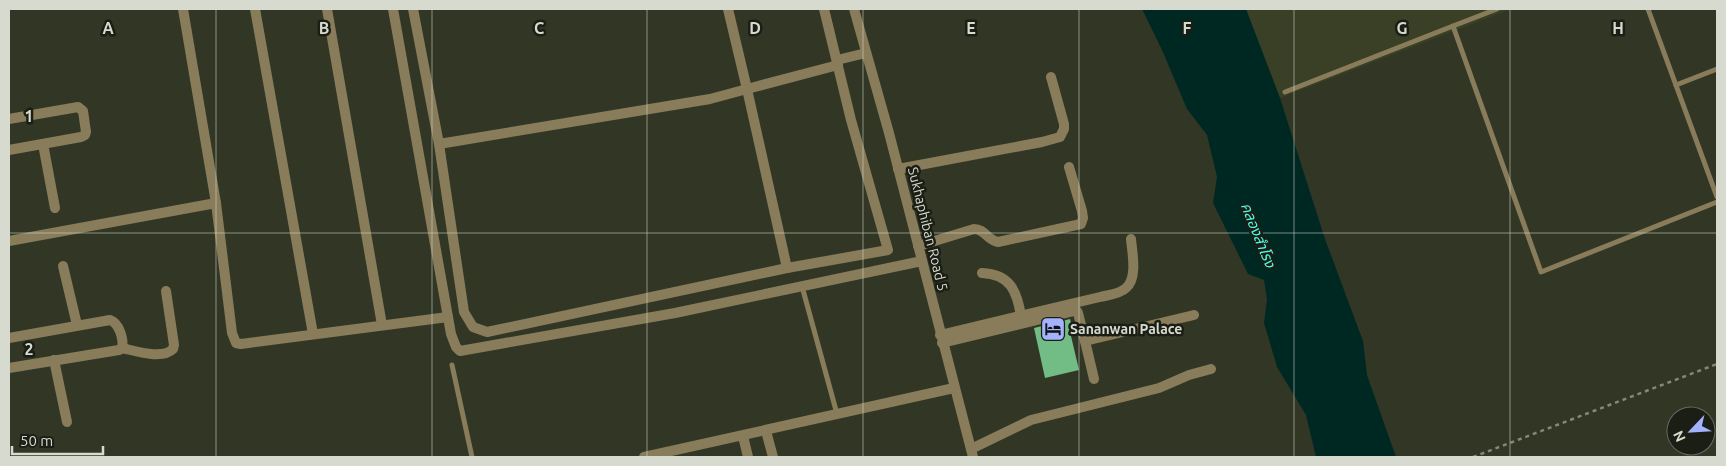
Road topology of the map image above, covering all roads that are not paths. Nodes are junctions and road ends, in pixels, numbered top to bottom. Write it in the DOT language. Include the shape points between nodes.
graph roads {
  1 [pos="183,9"];
  2 [pos="255,9"];
  3 [pos="327,9"];
  4 [pos="393,9"];
  5 [pos="413,9"];
  6 [pos="728,9"];
  7 [pos="824,9"];
  8 [pos="854,9"];
  9 [pos="1496,9"];
  10 [pos="1648,9"];
  11 [pos="1453,26"];
  12 [pos="866,53"];
  13 [pos="838,62"];
  14 [pos="1717,69"];
  15 [pos="1051,78"];
  16 [pos="1676,85"];
  17 [pos="747,89"];
  18 [pos="1285,92"];
  19 [pos="9,119"];
  20 [pos="43,144"];
  21 [pos="439,144"];
  22 [pos="9,150"];
  23 [pos="1069,167"];
  24 [pos="898,169"];
  25 [pos="1717,197"];
  26 [pos="1717,202"];
  27 [pos="216,203"];
  28 [pos="55,208"];
  29 [pos="1131,239"];
  30 [pos="9,241"];
  31 [pos="918,246"];
  32 [pos="922,261"];
  33 [pos="63,266"];
  34 [pos="787,268"];
  35 [pos="982,273"];
  36 [pos="803,290"];
  37 [pos="166,291"];
  38 [pos="1020,316"];
  39 [pos="1194,316"];
  40 [pos="448,317"];
  41 [pos="77,325"];
  42 [pos="382,325"];
  43 [pos="313,334"];
  44 [pos="9,338"];
  45 [pos="941,339"];
  46 [pos="1085,341"];
  47 [pos="122,348"];
  48 [pos="54,360"];
  49 [pos="452,365"];
  50 [pos="9,368"];
  51 [pos="1211,369"];
  52 [pos="1094,379"];
  53 [pos="954,388"];
  54 [pos="837,414"];
  55 [pos="67,422"];
  56 [pos="766,431"];
  57 [pos="743,436"];
  58 [pos="696,452"];
  59 [pos="972,453"];
  60 [pos="472,457"];
  61 [pos="644,457"];
  62 [pos="748,457"];
  63 [pos="773,457"];
  1 -- 27 [label="street"];
  2 -- 43 [label="street"];
  3 -- 42 [label="street"];
  4 -- 40 [label="street"];
  5 -- 21 [label="street"];
  6 -- 17 [label="street"];
  7 -- 13 [label="street"];
  8 -- 12 [label="street, Sukhaphiban Road 5"];
  9 -- 11 [label="lane"];
  10 -- 16 [label="lane"];
  11 -- 18 [label="lane"];
  11 -- 26 [label="lane" via="1541,272"];
  12 -- 13 [label="street"];
  12 -- 24 [label="street, Sukhaphiban Road 5"];
  13 -- 17 [label="street"];
  13 -- 34 [label="street" via="888,250"];
  14 -- 16 [label="lane"];
  15 -- 24 [label="street" via="1064,124 1060,137"];
  16 -- 25 [label="lane"];
  17 -- 21 [label="street"];
  17 -- 34 [label="street"];
  19 -- 20 [label="street" via="82,108 85,135"];
  20 -- 22 [label="street"];
  20 -- 28 [label="street"];
  21 -- 34 [label="street" via="464,312 473,327 487,332"];
  23 -- 31 [label="street" via="1082,211 1081,224 998,242 992,241 980,229 974,229"];
  24 -- 31 [label="street, Sukhaphiban Road 5"];
  27 -- 30 [label="street"];
  27 -- 43 [label="street" via="232,333 236,343"];
  29 -- 38 [label="street" via="1133,265 1127,288"];
  31 -- 32 [label="street, Sukhaphiban Road 5"];
  32 -- 40 [label="street" via="464,352 456,348"];
  32 -- 45 [label="street, Sukhaphiban Road 5"];
  33 -- 41 [label="street"];
  35 -- 38 [label="street" via="992,273 1010,285 1018,301"];
  36 -- 54 [label="lane"];
  37 -- 47 [label="street" via="174,348 148,354"];
  38 -- 45 [label="street"];
  39 -- 46 [label="street"];
  40 -- 42 [label="street"];
  41 -- 44 [label="street"];
  41 -- 47 [label="street" via="114,321"];
  42 -- 43 [label="street"];
  45 -- 46 [label="street" via="1077,311"];
  45 -- 53 [label="street, Sukhaphiban Road 5"];
  46 -- 52 [label="street"];
  47 -- 48 [label="street"];
  48 -- 50 [label="street"];
  48 -- 55 [label="street"];
  49 -- 60 [label="lane"];
  51 -- 59 [label="street" via="1159,388 1031,420"];
  53 -- 54 [label="street"];
  53 -- 59 [label="street, Sukhaphiban Road 5"];
  54 -- 56 [label="street"];
  56 -- 57 [label="street"];
  56 -- 63 [label="street"];
  57 -- 58 [label="street"];
  57 -- 62 [label="street"];
  58 -- 61 [label="street"];
}
